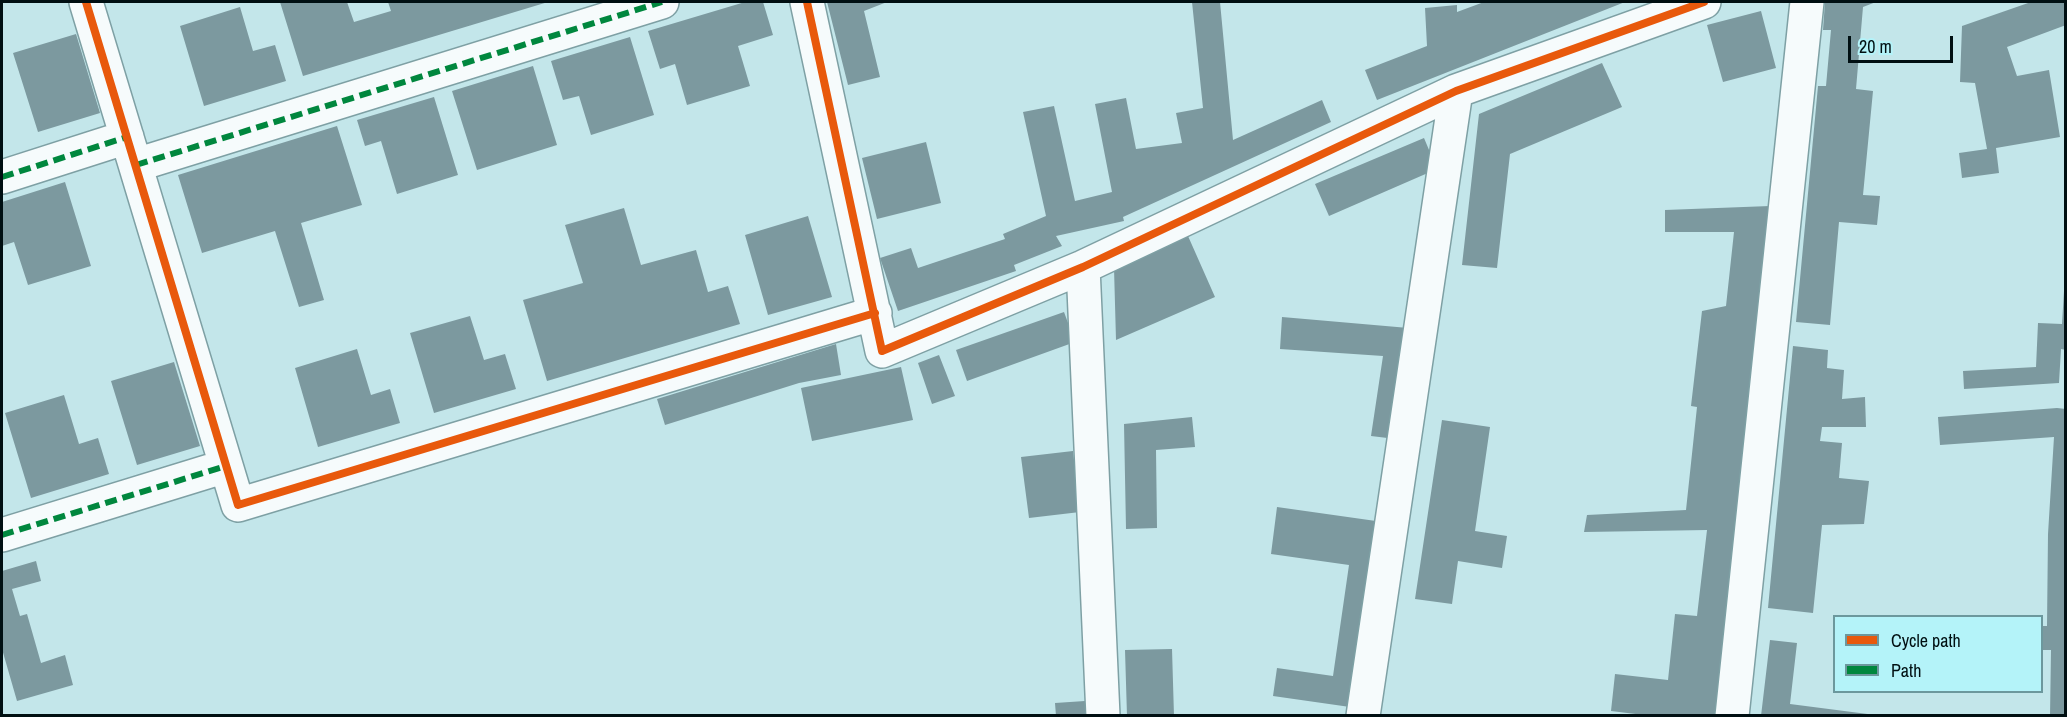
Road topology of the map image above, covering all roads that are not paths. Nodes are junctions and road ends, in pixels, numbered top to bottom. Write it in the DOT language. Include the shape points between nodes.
graph roads {
  1 [pos="86,2"];
  2 [pos="662,2"];
  3 [pos="807,2"];
  4 [pos="1704,2"];
  5 [pos="1807,2"];
  6 [pos="1456,91"];
  7 [pos="131,151"];
  8 [pos="2,177"];
  9 [pos="1083,267"];
  10 [pos="875,313"];
  11 [pos="226,466"];
  12 [pos="2,535"];
  13 [pos="1104,716"];
  14 [pos="1363,716"];
  15 [pos="1732,716"];
  1 -- 7 [label="street"];
  2 -- 7 [label="street"];
  3 -- 10 [label="street"];
  4 -- 6 [label="street"];
  5 -- 15 [label="street"];
  6 -- 9 [label="street"];
  6 -- 14 [label="street"];
  7 -- 8 [label="street"];
  7 -- 11 [label="street"];
  9 -- 10 [label="street" via="882,351"];
  9 -- 13 [label="street"];
  10 -- 11 [label="street" via="237,505"];
  11 -- 12 [label="street"];
}
